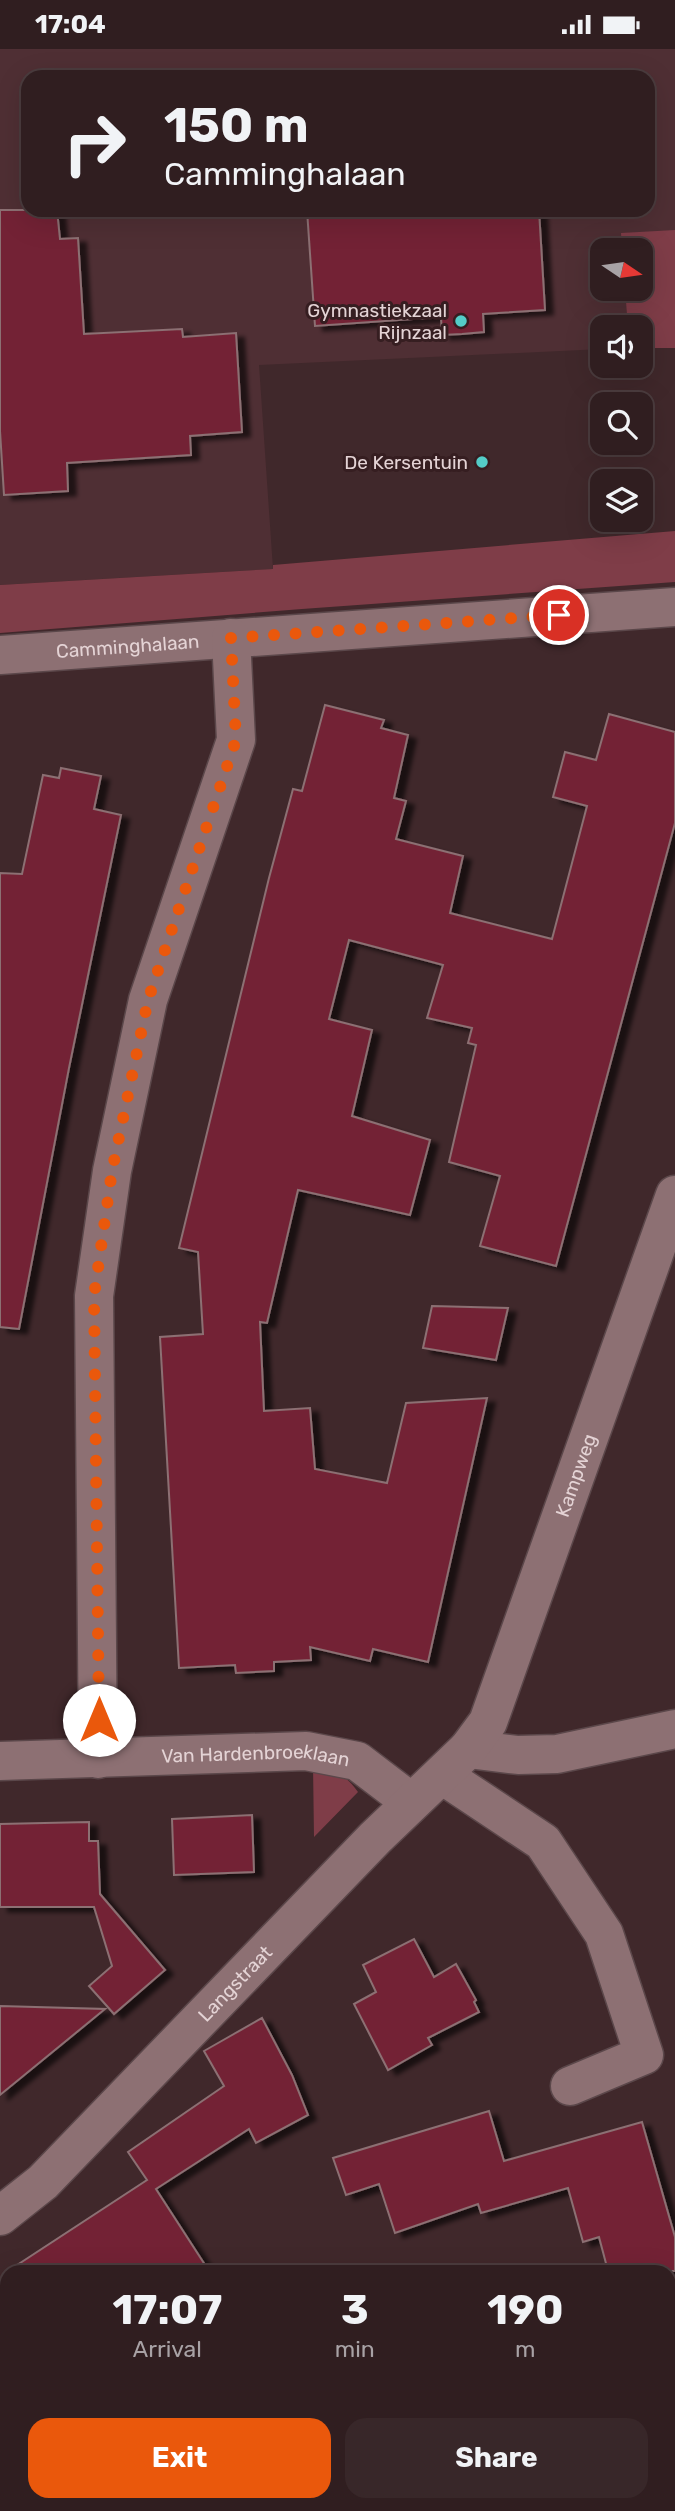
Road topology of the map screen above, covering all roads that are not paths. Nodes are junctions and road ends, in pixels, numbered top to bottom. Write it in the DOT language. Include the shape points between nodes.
graph roads {
  1 [pos="675,607"];
  2 [pos="231,638"];
  3 [pos="0,655"];
  4 [pos="675,1195"];
  5 [pos="675,1729"];
  6 [pos="98,1759"];
  7 [pos="0,1761"];
  8 [pos="455,1762"];
  9 [pos="411,1802"];
  10 [pos="570,2086"];
  11 [pos="0,2216"];
  1 -- 2 [label="street, Camminghalaan"];
  2 -- 3 [label="street, Camminghalaan"];
  2 -- 6 [label="street" via="236,740 148,1000 112,1171 94,1296"];
  4 -- 8 [label="street, Kampweg" via="488,1722"];
  5 -- 8 [label="street" via="557,1754"];
  6 -- 7 [label="street, Van Hardenbroeklaan"];
  6 -- 9 [label="street, Van Hardenbroeklaan" via="306,1751 357,1761"];
  8 -- 9 [label="street, Langstraat"];
  8 -- 10 [label="street" via="543,1842 604,1934 645,2055"];
  9 -- 11 [label="street, Langstraat" via="43,2182"];
}
